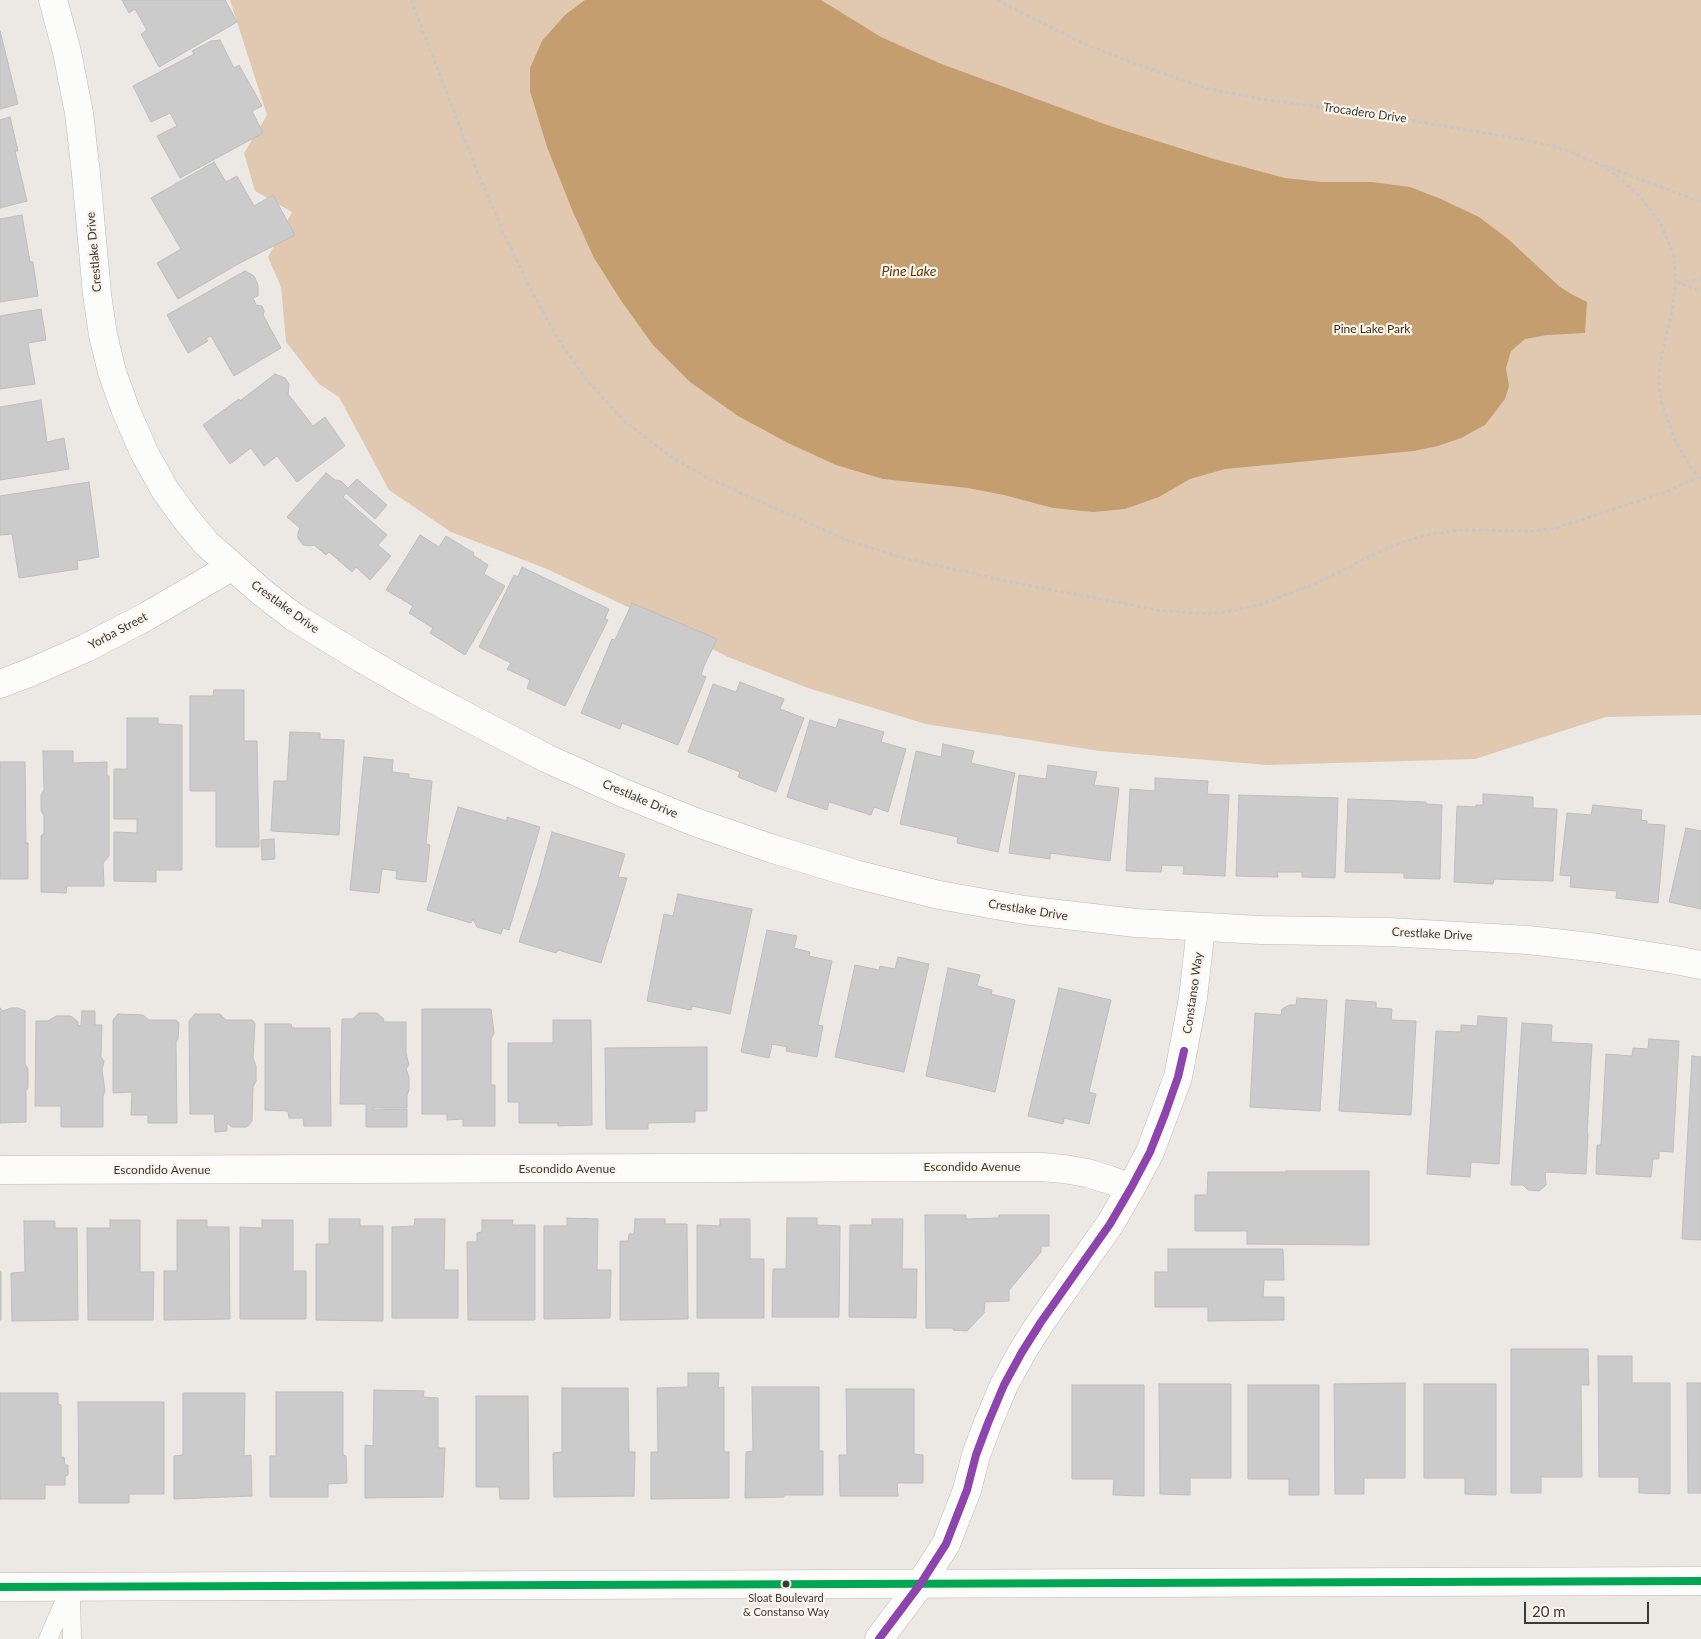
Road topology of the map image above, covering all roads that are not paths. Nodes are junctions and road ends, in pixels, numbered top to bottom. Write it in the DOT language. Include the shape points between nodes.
graph roads {
  1 [pos="53,0"];
  2 [pos="231,567"];
  3 [pos="0,684"];
  4 [pos="1201,927"];
  5 [pos="1701,966"];
  6 [pos="0,1170"];
  7 [pos="1131,1188"];
  8 [pos="1701,1581"];
  9 [pos="921,1583"];
  10 [pos="71,1586"];
  11 [pos="0,1587"];
  12 [pos="48,1639"];
  13 [pos="72,1639"];
  14 [pos="879,1639"];
  1 -- 2 [label="street, Crestlake Drive" via="79,113 97,294 112,372 140,444 165,490 207,544"];
  2 -- 3 [label="street, Yorba Street" via="86,648"];
  2 -- 4 [label="street, Crestlake Drive" via="294,616 416,690 546,758 695,822 855,874 939,895 1071,916"];
  4 -- 5 [label="street, Crestlake Drive" via="1528,940"];
  4 -- 7 [label="street, Constanso Way" via="1193,998 1178,1077 1150,1152"];
  6 -- 7 [label="street, Escondido Avenue" via="1042,1167 1087,1174"];
  7 -- 9 [label="street, Constanso Way" via="1110,1224 1041,1322 1009,1377 988,1422 968,1490 946,1544"];
  8 -- 9 [label="street"];
  9 -- 10 [label="street"];
  9 -- 14 [label="street, Constanso Way"];
  10 -- 11 [label="street"];
  10 -- 12 [label="lane"];
  10 -- 13 [label="lane"];
}
